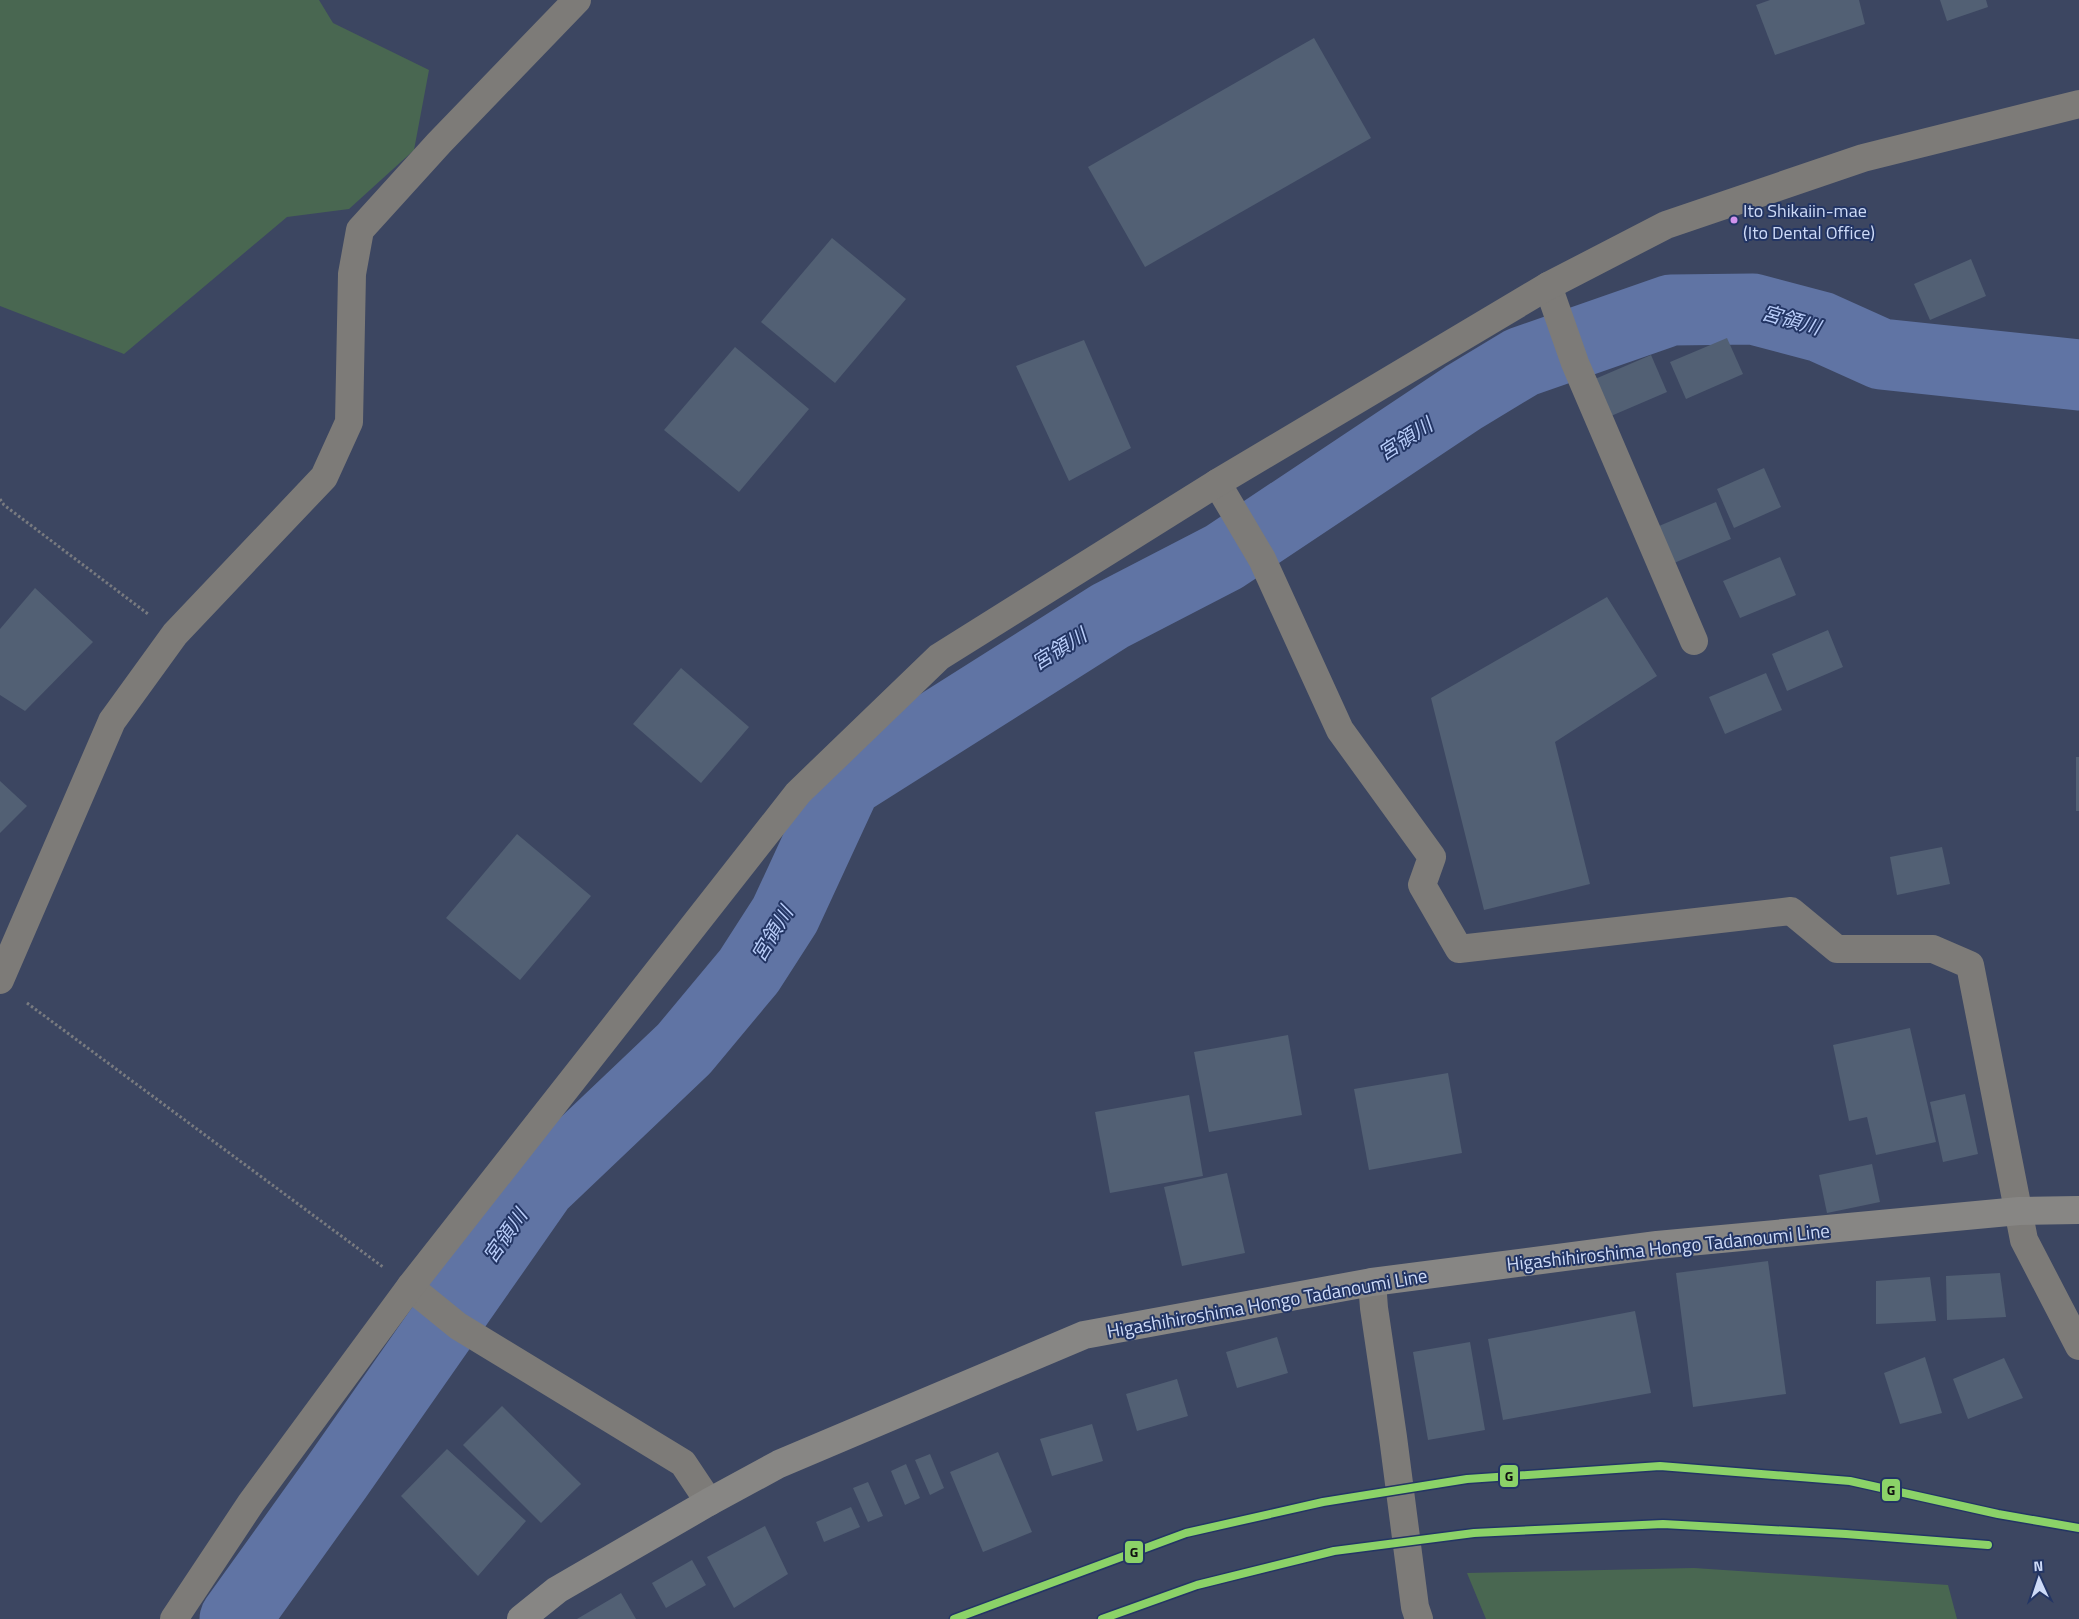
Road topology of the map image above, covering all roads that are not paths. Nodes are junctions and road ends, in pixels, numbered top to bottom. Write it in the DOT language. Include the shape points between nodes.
graph roads {
  1 [pos="577,0"];
  2 [pos="2079,104"];
  3 [pos="1548,286"];
  4 [pos="1217,483"];
  5 [pos="1694,641"];
  6 [pos="0,980"];
  7 [pos="2079,1210"];
  8 [pos="2019,1211"];
  9 [pos="1372,1282"];
  10 [pos="410,1288"];
  11 [pos="2079,1346"];
  12 [pos="709,1502"];
  13 [pos="1417,1613"];
  14 [pos="174,1619"];
  15 [pos="521,1619"];
  1 -- 6 [label="street" via="360,230 352,274 349,422 324,476 175,634 112,721"];
  2 -- 3 [label="street" via="1835,167 1666,225"];
  3 -- 4 [label="street"];
  3 -- 5 [label="street" via="1575,364"];
  4 -- 8 [label="street" via="1262,559 1340,730 1432,857 1422,884 1459,949 1791,911 1837,949 1933,949 1970,965"];
  4 -- 10 [label="street" via="939,657 798,793"];
  7 -- 8 [label="main road, Higashihiroshima Hongo Tadanoumi Line"];
  8 -- 9 [label="main road, Higashihiroshima Hongo Tadanoumi Line" via="1656,1245"];
  8 -- 11 [label="street" via="2024,1240"];
  9 -- 12 [label="main road, Higashihiroshima Hongo Tadanoumi Line" via="1084,1335 779,1464"];
  9 -- 13 [label="street"];
  10 -- 12 [label="street" via="458,1326 683,1463"];
  10 -- 14 [label="street" via="250,1502"];
  12 -- 15 [label="main road, Higashihiroshima Hongo Tadanoumi Line" via="557,1590"];
}
